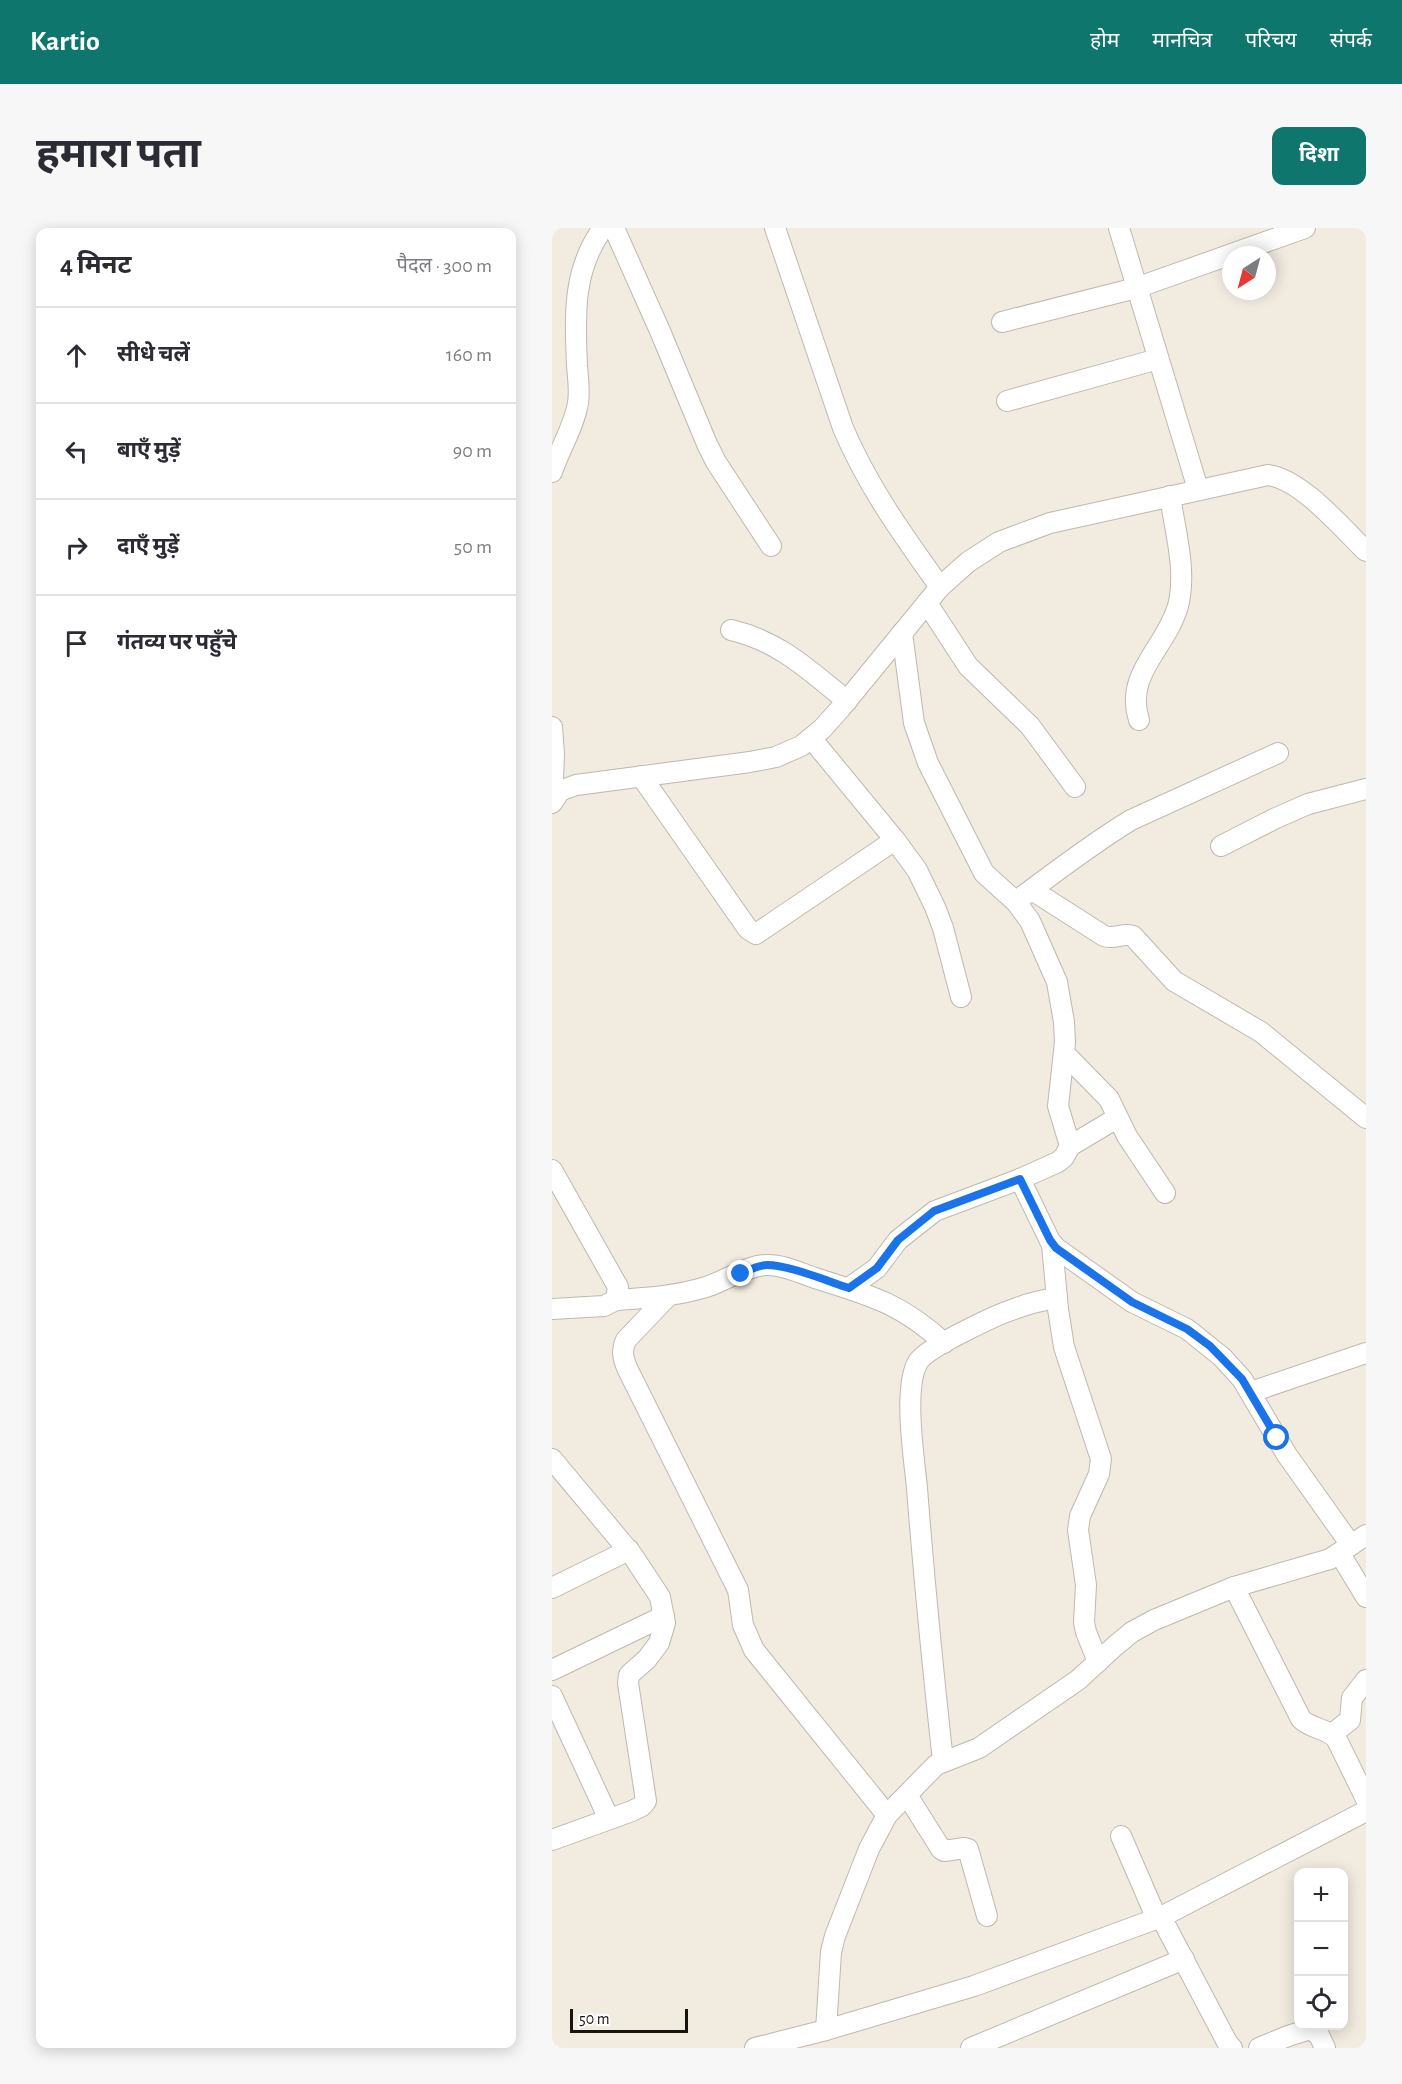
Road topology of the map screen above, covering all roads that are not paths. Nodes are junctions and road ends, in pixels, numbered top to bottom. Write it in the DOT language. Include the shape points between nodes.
graph roads {
  1 [pos="603,228"];
  2 [pos="614,228"];
  3 [pos="775,228"];
  4 [pos="1119,228"];
  5 [pos="1305,228"];
  6 [pos="1136,288"];
  7 [pos="1002,322"];
  8 [pos="1158,359"];
  9 [pos="1006,400"];
  10 [pos="552,472"];
  11 [pos="1198,489"];
  12 [pos="1170,496"];
  13 [pos="771,546"];
  14 [pos="1366,551"];
  15 [pos="940,587"];
  16 [pos="927,603"];
  17 [pos="731,630"];
  18 [pos="902,633"];
  19 [pos="847,701"];
  20 [pos="1139,720"];
  21 [pos="552,728"];
  22 [pos="811,738"];
  23 [pos="1278,753"];
  24 [pos="641,776"];
  25 [pos="1075,787"];
  26 [pos="1366,789"];
  27 [pos="552,802"];
  28 [pos="896,840"];
  29 [pos="1221,846"];
  30 [pos="1024,896"];
  31 [pos="961,997"];
  32 [pos="1064,1053"];
  33 [pos="1117,1118"];
  34 [pos="1366,1118"];
  35 [pos="1070,1146"];
  36 [pos="552,1170"];
  37 [pos="1020,1179"];
  38 [pos="558,1193"];
  39 [pos="1165,1193"];
  40 [pos="1052,1245"];
  41 [pos="849,1288"];
  42 [pos="668,1296"];
  43 [pos="1057,1298"];
  44 [pos="616,1300"];
  45 [pos="552,1309"];
  46 [pos="944,1343"];
  47 [pos="1366,1353"];
  48 [pos="1251,1392"];
  49 [pos="552,1459"];
  50 [pos="1352,1545"];
  51 [pos="629,1550"];
  52 [pos="1234,1587"];
  53 [pos="552,1588"];
  54 [pos="1366,1597"];
  55 [pos="664,1616"];
  56 [pos="1098,1662"];
  57 [pos="552,1670"];
  58 [pos="1366,1680"];
  59 [pos="552,1696"];
  60 [pos="1332,1734"];
  61 [pos="943,1761"];
  62 [pos="907,1795"];
  63 [pos="1366,1799"];
  64 [pos="1366,1811"];
  65 [pos="887,1815"];
  66 [pos="609,1820"];
  67 [pos="1121,1836"];
  68 [pos="552,1840"];
  69 [pos="987,1916"];
  70 [pos="1159,1918"];
  71 [pos="1184,1959"];
  72 [pos="815,2037"];
  73 [pos="754,2048"];
  74 [pos="971,2048"];
  75 [pos="1232,2048"];
  76 [pos="1260,2048"];
  77 [pos="1325,2048"];
  1 -- 10 [label="street" via="587,256 578,286 579,401"];
  2 -- 13 [label="street" via="707,444"];
  3 -- 15 [label="street" via="855,457 879,500"];
  4 -- 6 [label="street"];
  5 -- 6 [label="street"];
  6 -- 7 [label="street"];
  6 -- 8 [label="street"];
  8 -- 9 [label="street"];
  8 -- 11 [label="street"];
  11 -- 12 [label="street"];
  11 -- 14 [label="street" via="1259,476 1280,476 1309,496"];
  12 -- 15 [label="street" via="1023,532 968,562"];
  12 -- 20 [label="street" via="1181,589 1173,620 1137,683 1134,705"];
  15 -- 16 [label="street"];
  16 -- 18 [label="street"];
  16 -- 25 [label="street" via="968,666 1030,726"];
  17 -- 19 [label="street" via="781,649"];
  18 -- 19 [label="street"];
  18 -- 30 [label="street" via="914,723 928,763 984,873"];
  19 -- 22 [label="street"];
  21 -- 27 [label="street"];
  22 -- 24 [label="street" via="776,757"];
  22 -- 28 [label="street"];
  23 -- 30 [label="street" via="1131,820"];
  24 -- 27 [label="street" via="576,785 560,791"];
  24 -- 28 [label="street" via="747,929 756,934"];
  26 -- 29 [label="street" via="1308,804"];
  28 -- 31 [label="street" via="917,870 935,907"];
  30 -- 32 [label="street" via="1030,921 1057,982 1064,1022"];
  30 -- 34 [label="street" via="1104,936 1133,936 1174,981 1261,1032"];
  32 -- 33 [label="street" via="1109,1099"];
  32 -- 35 [label="street" via="1058,1106"];
  33 -- 35 [label="street"];
  33 -- 39 [label="street"];
  35 -- 37 [label="street" via="1058,1162"];
  36 -- 38 [label="street"];
  37 -- 40 [label="street"];
  37 -- 41 [label="street" via="934,1211 898,1240 877,1268"];
  38 -- 44 [label="street" via="618,1287"];
  40 -- 43 [label="street"];
  40 -- 48 [label="street" via="1132,1302 1199,1337 1233,1368"];
  41 -- 42 [label="street" via="767,1265 704,1288"];
  41 -- 46 [label="street" via="910,1314"];
  42 -- 44 [label="street"];
  42 -- 65 [label="street" via="626,1340 623,1358 738,1590 743,1625 754,1650"];
  43 -- 46 [label="street" via="1014,1308"];
  43 -- 56 [label="street" via="1064,1347 1101,1459 1078,1530 1086,1585 1084,1622"];
  44 -- 45 [label="street" via="603,1306"];
  46 -- 61 [label="street" via="920,1359 914,1370 911,1410"];
  47 -- 48 [label="street"];
  48 -- 50 [label="street" via="1287,1455"];
  49 -- 51 [label="street"];
  50 -- 52 [label="street" via="1323,1561"];
  50 -- 54 [label="street"];
  51 -- 53 [label="street"];
  51 -- 55 [label="street" via="660,1597"];
  52 -- 56 [label="street" via="1147,1624"];
  52 -- 60 [label="street" via="1301,1719"];
  55 -- 57 [label="street"];
  55 -- 66 [label="street" via="659,1643 629,1676 646,1801"];
  56 -- 61 [label="street" via="979,1748"];
  58 -- 60 [label="street" via="1352,1698 1350,1720"];
  59 -- 66 [label="street"];
  60 -- 63 [label="street"];
  61 -- 62 [label="street"];
  62 -- 65 [label="street"];
  62 -- 69 [label="street" via="941,1849 968,1849"];
  64 -- 70 [label="street"];
  65 -- 72 [label="street" via="869,1849 835,1936"];
  66 -- 68 [label="street"];
  67 -- 70 [label="street"];
  70 -- 71 [label="street"];
  70 -- 72 [label="street" via="974,1986"];
  71 -- 74 [label="street"];
  71 -- 75 [label="street"];
  72 -- 73 [label="street"];
  76 -- 77 [label="street" via="1310,2029 1319,2035"];
}
